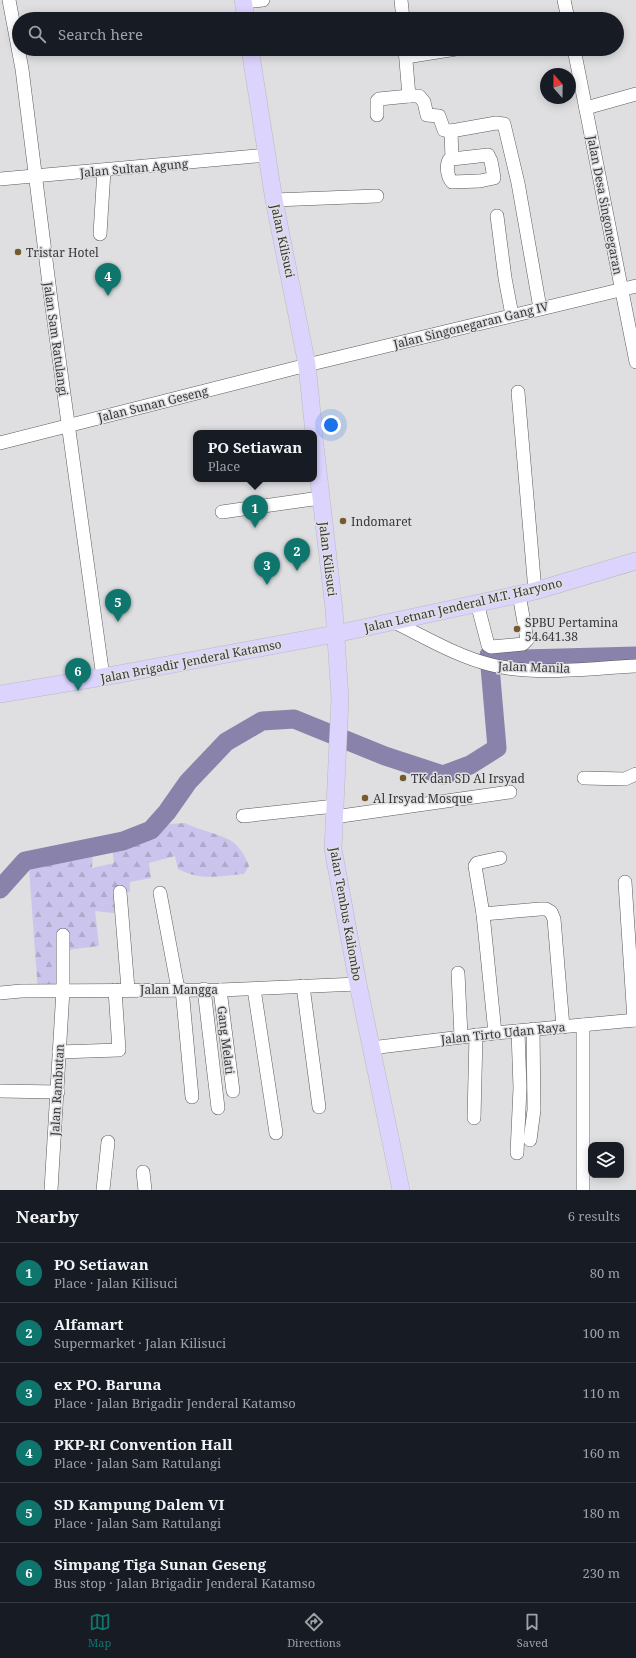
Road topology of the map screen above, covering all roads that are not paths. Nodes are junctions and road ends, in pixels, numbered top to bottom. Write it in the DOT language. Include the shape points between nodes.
graph roads {
  1 [pos="9,0"];
  2 [pos="263,0"];
  3 [pos="401,0"];
  4 [pos="564,0"];
  5 [pos="243,1"];
  6 [pos="245,12"];
  7 [pos="402,12"];
  8 [pos="567,12"];
  9 [pos="12,16"];
  10 [pos="20,56"];
  11 [pos="251,56"];
  12 [pos="406,56"];
  13 [pos="575,56"];
  14 [pos="636,94"];
  15 [pos="409,96"];
  16 [pos="586,108"];
  17 [pos="376,116"];
  18 [pos="451,130"];
  19 [pos="268,155"];
  20 [pos="452,159"];
  21 [pos="104,170"];
  22 [pos="36,177"];
  23 [pos="0,179"];
  24 [pos="377,196"];
  25 [pos="274,200"];
  26 [pos="497,216"];
  27 [pos="100,234"];
  28 [pos="636,286"];
  29 [pos="622,289"];
  30 [pos="540,308"];
  31 [pos="512,315"];
  32 [pos="636,362"];
  33 [pos="307,365"];
  34 [pos="518,392"];
  35 [pos="68,425"];
  36 [pos="314,430"];
  37 [pos="0,443"];
  38 [pos="317,468"];
  39 [pos="320,498"];
  40 [pos="222,512"];
  41 [pos="636,561"];
  42 [pos="527,592"];
  43 [pos="477,603"];
  44 [pos="394,622"];
  45 [pos="335,634"];
  46 [pos="636,666"];
  47 [pos="103,678"];
  48 [pos="0,694"];
  49 [pos="636,774"];
  50 [pos="584,778"];
  51 [pos="510,792"];
  52 [pos="335,811"];
  53 [pos="243,816"];
  54 [pos="500,858"];
  55 [pos="626,882"];
  56 [pos="120,892"];
  57 [pos="160,893"];
  58 [pos="483,914"];
  59 [pos="63,935"];
  60 [pos="458,973"];
  61 [pos="358,984"];
  62 [pos="303,986"];
  63 [pos="128,989"];
  64 [pos="180,989"];
  65 [pos="254,989"];
  66 [pos="63,990"];
  67 [pos="115,990"];
  68 [pos="204,990"];
  69 [pos="220,990"];
  70 [pos="0,993"];
  71 [pos="635,1020"];
  72 [pos="584,1025"];
  73 [pos="563,1027"];
  74 [pos="533,1029"];
  75 [pos="518,1031"];
  76 [pos="495,1033"];
  77 [pos="476,1035"];
  78 [pos="461,1036"];
  79 [pos="371,1048"];
  80 [pos="59,1052"];
  81 [pos="0,1091"];
  82 [pos="233,1091"];
  83 [pos="58,1092"];
  84 [pos="192,1097"];
  85 [pos="318,1107"];
  86 [pos="218,1108"];
  87 [pos="474,1118"];
  88 [pos="276,1133"];
  89 [pos="530,1140"];
  90 [pos="108,1142"];
  91 [pos="517,1153"];
  92 [pos="143,1172"];
  93 [pos="51,1190"];
  94 [pos="103,1190"];
  95 [pos="145,1190"];
  96 [pos="401,1190"];
  97 [pos="583,1190"];
  1 -- 9 [label="street, Jalan Sam Ratulangi"];
  2 -- 5 [label="street"];
  3 -- 7 [label="street"];
  4 -- 8 [label="street"];
  5 -- 6 [label="main road"];
  10 -- 22 [label="street, Jalan Sam Ratulangi"];
  11 -- 19 [label="main road, Jalan Kilisuci"];
  12 -- 15 [label="street"];
  13 -- 16 [label="street, Jalan Desa Singonegaran"];
  14 -- 16 [label="street"];
  15 -- 17 [label="street" via="380,99 377,101"];
  15 -- 18 [label="street" via="419,96 424,102 427,115 439,116 444,130"];
  16 -- 29 [label="street, Jalan Desa Singonegaran"];
  18 -- 20 [label="street"];
  18 -- 30 [label="street" via="504,124 518,183"];
  19 -- 21 [label="street, Jalan Sultan Agung"];
  19 -- 25 [label="main road, Jalan Kilisuci"];
  21 -- 22 [label="street, Jalan Sultan Agung"];
  21 -- 27 [label="street"];
  22 -- 23 [label="street, Jalan Sultan Agung"];
  22 -- 35 [label="street, Jalan Sam Ratulangi"];
  24 -- 25 [label="street"];
  25 -- 33 [label="main road, Jalan Kilisuci"];
  26 -- 31 [label="street"];
  28 -- 29 [label="street, Jalan Singonegaran Gang IV"];
  29 -- 30 [label="street, Jalan Singonegaran Gang IV"];
  29 -- 32 [label="street, Jalan Desa Singonegaran"];
  30 -- 31 [label="street, Jalan Singonegaran Gang IV"];
  31 -- 33 [label="street, Jalan Singonegaran Gang IV"];
  33 -- 35 [label="street, Jalan Sunan Geseng"];
  33 -- 36 [label="main road, Jalan Kilisuci"];
  34 -- 42 [label="street"];
  35 -- 37 [label="street, Jalan Sunan Geseng"];
  35 -- 47 [label="street, Jalan Sam Ratulangi"];
  38 -- 39 [label="main road, Jalan Kilisuci"];
  39 -- 40 [label="street"];
  39 -- 45 [label="main road, Jalan Kilisuci"];
  41 -- 42 [label="main road, Jalan Letnan Jenderal M.T. Haryono"];
  42 -- 43 [label="main road, Jalan Letnan Jenderal M.T. Haryono"];
  42 -- 43 [label="street" via="527,640 523,644 491,647 488,645"];
  43 -- 44 [label="main road, Jalan Letnan Jenderal M.T. Haryono"];
  44 -- 45 [label="main road, Jalan Letnan Jenderal M.T. Haryono"];
  44 -- 46 [label="street, Jalan Manila" via="454,652 489,664 541,670"];
  45 -- 47 [label="main road, Jalan Brigadir Jenderal Katamso"];
  45 -- 52 [label="main road, Jalan Tembus Kaliombo" via="340,698"];
  47 -- 48 [label="main road, Jalan Brigadir Jenderal Katamso"];
  49 -- 50 [label="street" via="625,779"];
  51 -- 52 [label="street"];
  52 -- 53 [label="street"];
  52 -- 61 [label="main road, Jalan Tembus Kaliombo" via="333,849"];
  54 -- 58 [label="street" via="475,864"];
  55 -- 71 [label="street"];
  56 -- 63 [label="street"];
  57 -- 64 [label="street"];
  58 -- 73 [label="street" via="540,909 551,912 554,919"];
  58 -- 76 [label="street"];
  59 -- 66 [label="street, Jalan Rambutan"];
  60 -- 78 [label="street"];
  61 -- 62 [label="street, Jalan Mangga"];
  61 -- 79 [label="main road, Jalan Tembus Kaliombo"];
  62 -- 65 [label="street, Jalan Mangga"];
  62 -- 85 [label="street"];
  63 -- 64 [label="street, Jalan Mangga"];
  63 -- 67 [label="street, Jalan Mangga"];
  64 -- 68 [label="street, Jalan Mangga"];
  64 -- 84 [label="street"];
  65 -- 69 [label="street, Jalan Mangga"];
  65 -- 88 [label="street"];
  66 -- 67 [label="street, Jalan Mangga"];
  66 -- 70 [label="street, Jalan Mangga"];
  66 -- 80 [label="street, Jalan Rambutan"];
  67 -- 80 [label="street" via="119,1050"];
  68 -- 69 [label="street, Jalan Mangga"];
  68 -- 86 [label="street"];
  69 -- 82 [label="street, Gang Melati"];
  71 -- 72 [label="street, Jalan Tirto Udan Raya"];
  72 -- 73 [label="street, Jalan Tirto Udan Raya"];
  72 -- 97 [label="street"];
  73 -- 74 [label="street, Jalan Tirto Udan Raya"];
  74 -- 75 [label="street, Jalan Tirto Udan Raya"];
  74 -- 89 [label="street" via="534,1110"];
  75 -- 76 [label="street, Jalan Tirto Udan Raya"];
  75 -- 91 [label="street" via="520,1088"];
  76 -- 77 [label="street, Jalan Tirto Udan Raya"];
  77 -- 78 [label="street, Jalan Tirto Udan Raya"];
  77 -- 87 [label="street"];
  78 -- 79 [label="street, Jalan Tirto Udan Raya"];
  79 -- 96 [label="main road, Jalan Tembus Kaliombo"];
  80 -- 83 [label="street, Jalan Rambutan"];
  81 -- 83 [label="street"];
  83 -- 93 [label="street, Jalan Rambutan"];
  90 -- 94 [label="street"];
  92 -- 95 [label="street"];
}
